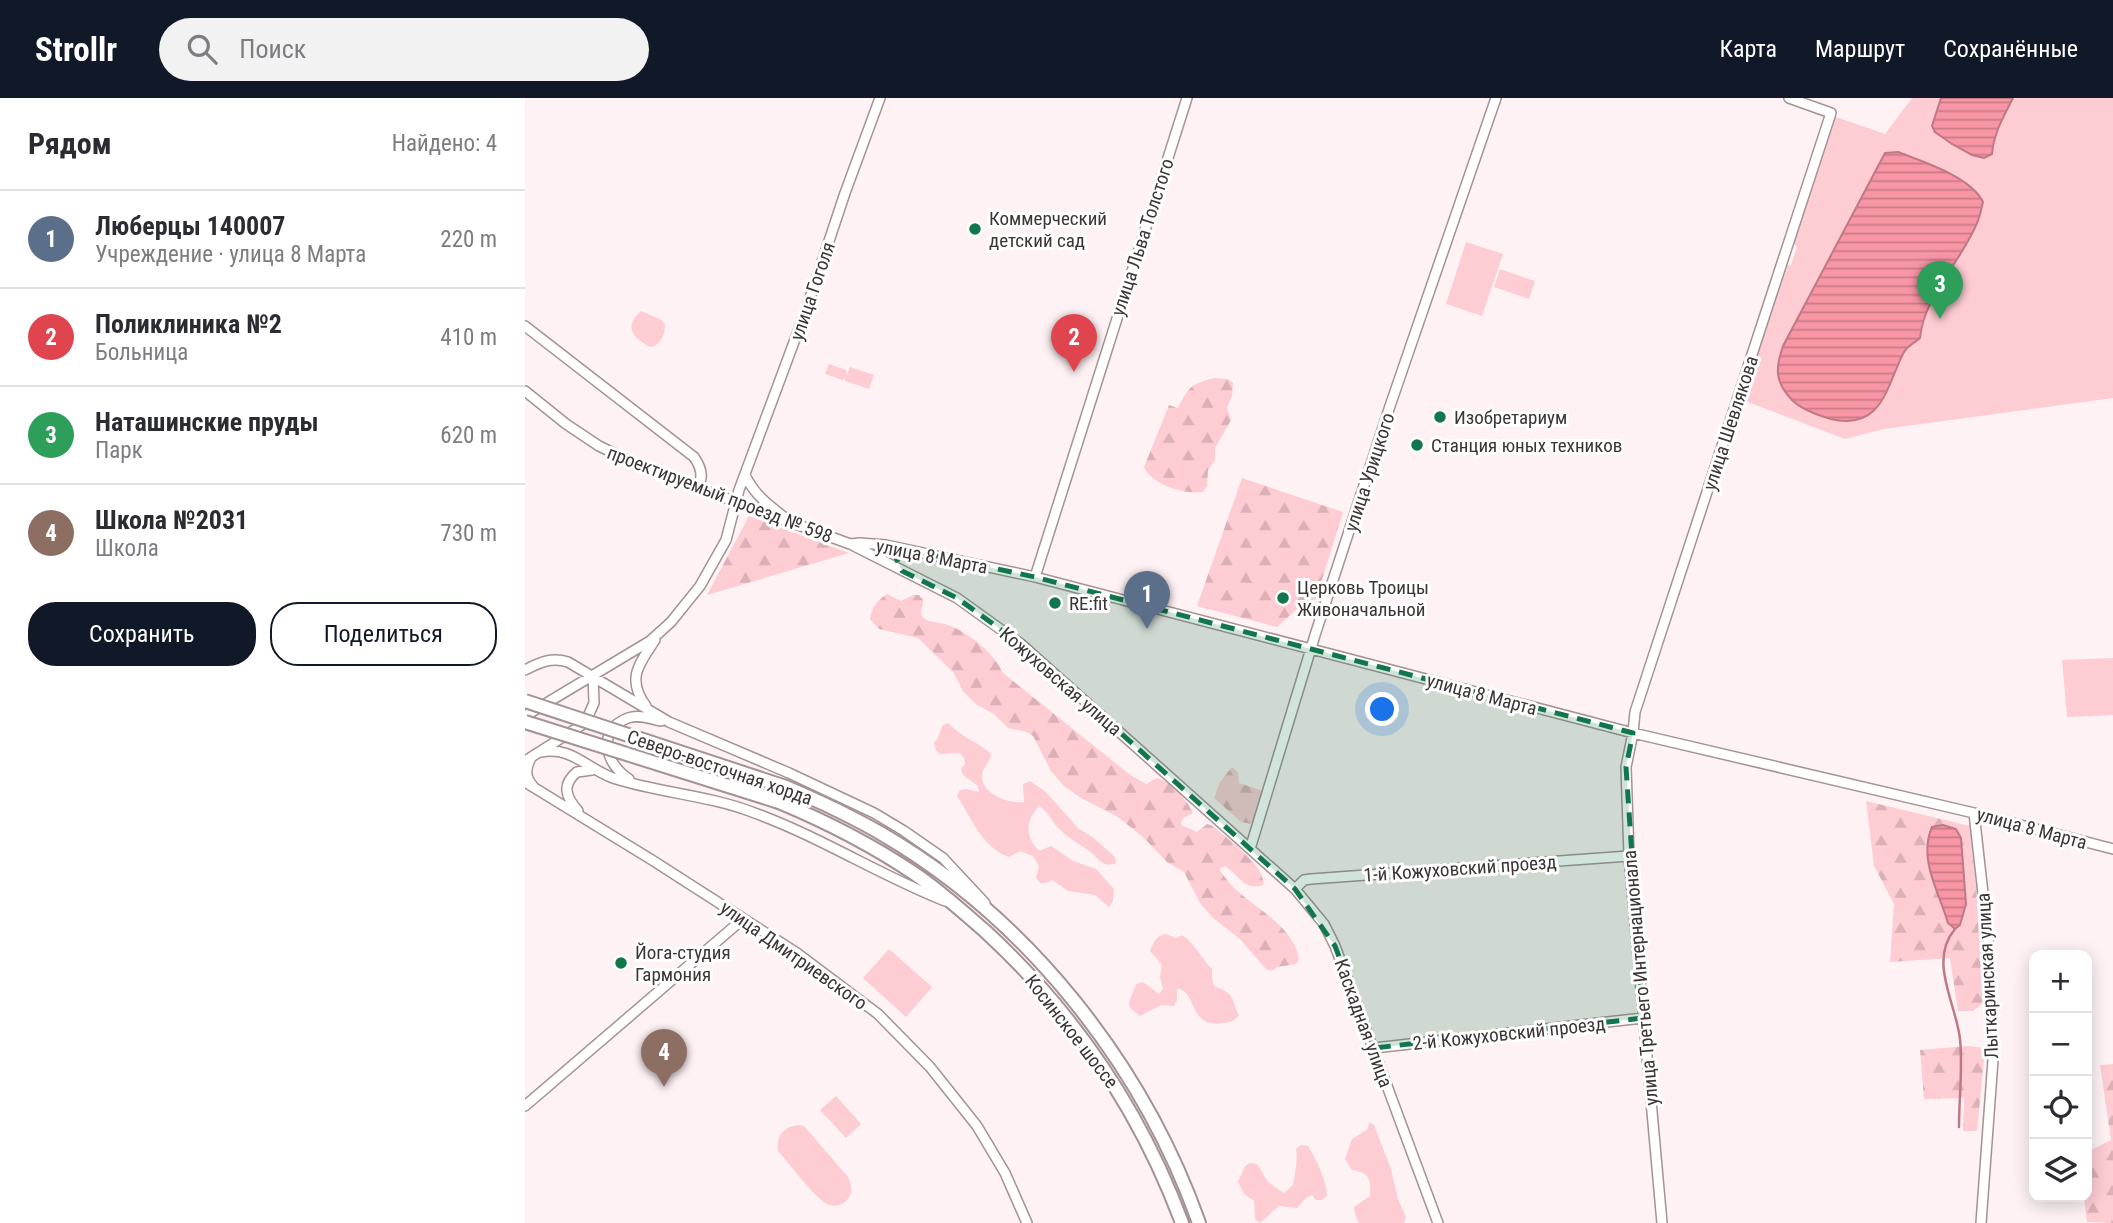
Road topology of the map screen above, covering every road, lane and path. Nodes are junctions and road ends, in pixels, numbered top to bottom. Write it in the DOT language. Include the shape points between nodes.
graph roads {
  1 [pos="880,98"];
  2 [pos="1187,98"];
  3 [pos="1496,98"];
  4 [pos="1789,98"];
  5 [pos="525,326"];
  6 [pos="525,391"];
  7 [pos="743,479"];
  8 [pos="697,488"];
  9 [pos="736,503"];
  10 [pos="794,524"];
  11 [pos="850,544"];
  12 [pos="908,550"];
  13 [pos="902,571"];
  14 [pos="1035,577"];
  15 [pos="660,633"];
  16 [pos="1312,649"];
  17 [pos="525,670"];
  18 [pos="593,675"];
  19 [pos="525,701"];
  20 [pos="649,710"];
  21 [pos="525,716"];
  22 [pos="525,722"];
  23 [pos="669,722"];
  24 [pos="1633,733"];
  25 [pos="541,752"];
  26 [pos="528,759"];
  27 [pos="597,771"];
  28 [pos="525,782"];
  29 [pos="639,786"];
  30 [pos="540,791"];
  31 [pos="1974,813"];
  32 [pos="584,818"];
  33 [pos="1250,849"];
  34 [pos="2113,849"];
  35 [pos="1629,856"];
  36 [pos="916,874"];
  37 [pos="1295,888"];
  38 [pos="963,911"];
  39 [pos="743,919"];
  40 [pos="1006,929"];
  41 [pos="1643,1017"];
  42 [pos="1374,1048"];
  43 [pos="525,1106"];
  44 [pos="1027,1223"];
  45 [pos="1182,1223"];
  46 [pos="1199,1223"];
  47 [pos="1438,1223"];
  48 [pos="1662,1223"];
  49 [pos="1981,1223"];
  1 -- 7 [label="street, улица Гоголя"];
  2 -- 14 [label="street, улица Льва Толстого"];
  3 -- 16 [label="street, улица Урицкого"];
  4 -- 24 [label="street, улица Шевлякова" via="1831,113 1637,706"];
  5 -- 8 [label="street" via="694,457 701,470"];
  6 -- 8 [label="street, проектируемый проезд № 598" via="599,446"];
  7 -- 9 [label="street, улица Гоголя"];
  7 -- 10 [label="street"];
  8 -- 9 [label="street, проектируемый проезд № 598"];
  9 -- 10 [label="street, проектируемый проезд № 598"];
  9 -- 15 [label="street, улица Гоголя" via="726,540 700,586"];
  10 -- 11 [label="street, проектируемый проезд № 598"];
  11 -- 12 [label="street, улица 8 Марта"];
  11 -- 13 [label="street, Кожуховская улица"];
  12 -- 13 [label="street" via="896,558"];
  12 -- 14 [label="street, улица 8 Марта"];
  13 -- 33 [label="street, Кожуховская улица" via="957,598 1021,644"];
  14 -- 16 [label="street, улица 8 Марта"];
  15 -- 18 [label="street"];
  15 -- 20 [label="street" via="642,659 636,678 638,694"];
  16 -- 24 [label="street, улица 8 Марта"];
  16 -- 33 [label="street, улица Урицкого"];
  17 -- 18 [label="street" via="553,659"];
  18 -- 20 [label="street"];
  18 -- 21 [label="street"];
  18 -- 25 [label="street" via="595,702 589,718"];
  19 -- 40 [label="highway, Северо-восточная хорда, bridge" via="786,787 832,807 883,834 948,879"];
  20 -- 23 [label="street"];
  22 -- 36 [label="highway, Северо-восточная хорда, bridge" via="779,802 828,823"];
  23 -- 29 [label="street" via="630,718 610,736 611,763"];
  23 -- 40 [label="street" via="827,789 904,831 943,858"];
  24 -- 31 [label="street, улица 8 Марта"];
  24 -- 35 [label="street, улица Третьего Интернационала" via="1626,768"];
  25 -- 26 [label="street"];
  25 -- 27 [label="street" via="562,751"];
  26 -- 30 [label="street" via="525,774"];
  27 -- 29 [label="street"];
  27 -- 32 [label="street" via="577,772 567,784 569,800"];
  28 -- 30 [label="street, улица Дмитриевского"];
  29 -- 38 [label="street" via="761,815"];
  30 -- 32 [label="street, улица Дмитриевского"];
  31 -- 34 [label="street, улица 8 Марта"];
  31 -- 49 [label="street, Лыткаринская улица" via="1994,1046"];
  32 -- 39 [label="street, улица Дмитриевского"];
  33 -- 37 [label="street, Каскадная улица"];
  35 -- 37 [label="street, 1-й Кожуховский проезд" via="1311,878"];
  35 -- 41 [label="street, улица Третьего Интернационала"];
  36 -- 38 [label="highway, Косинское шоссе"];
  37 -- 42 [label="street, Каскадная улица" via="1335,946"];
  38 -- 45 [label="highway, Косинское шоссе" via="1035,981 1095,1056 1139,1127"];
  39 -- 43 [label="street"];
  39 -- 44 [label="street, улица Дмитриевского" via="812,963 878,1014 930,1066 993,1152"];
  40 -- 46 [label="highway, Косинское шоссе" via="1065,992 1118,1061 1160,1134"];
  41 -- 42 [label="street, 2-й Кожуховский проезд"];
  41 -- 48 [label="street, улица Третьего Интернационала"];
  42 -- 47 [label="street, Каскадная улица"];
}
